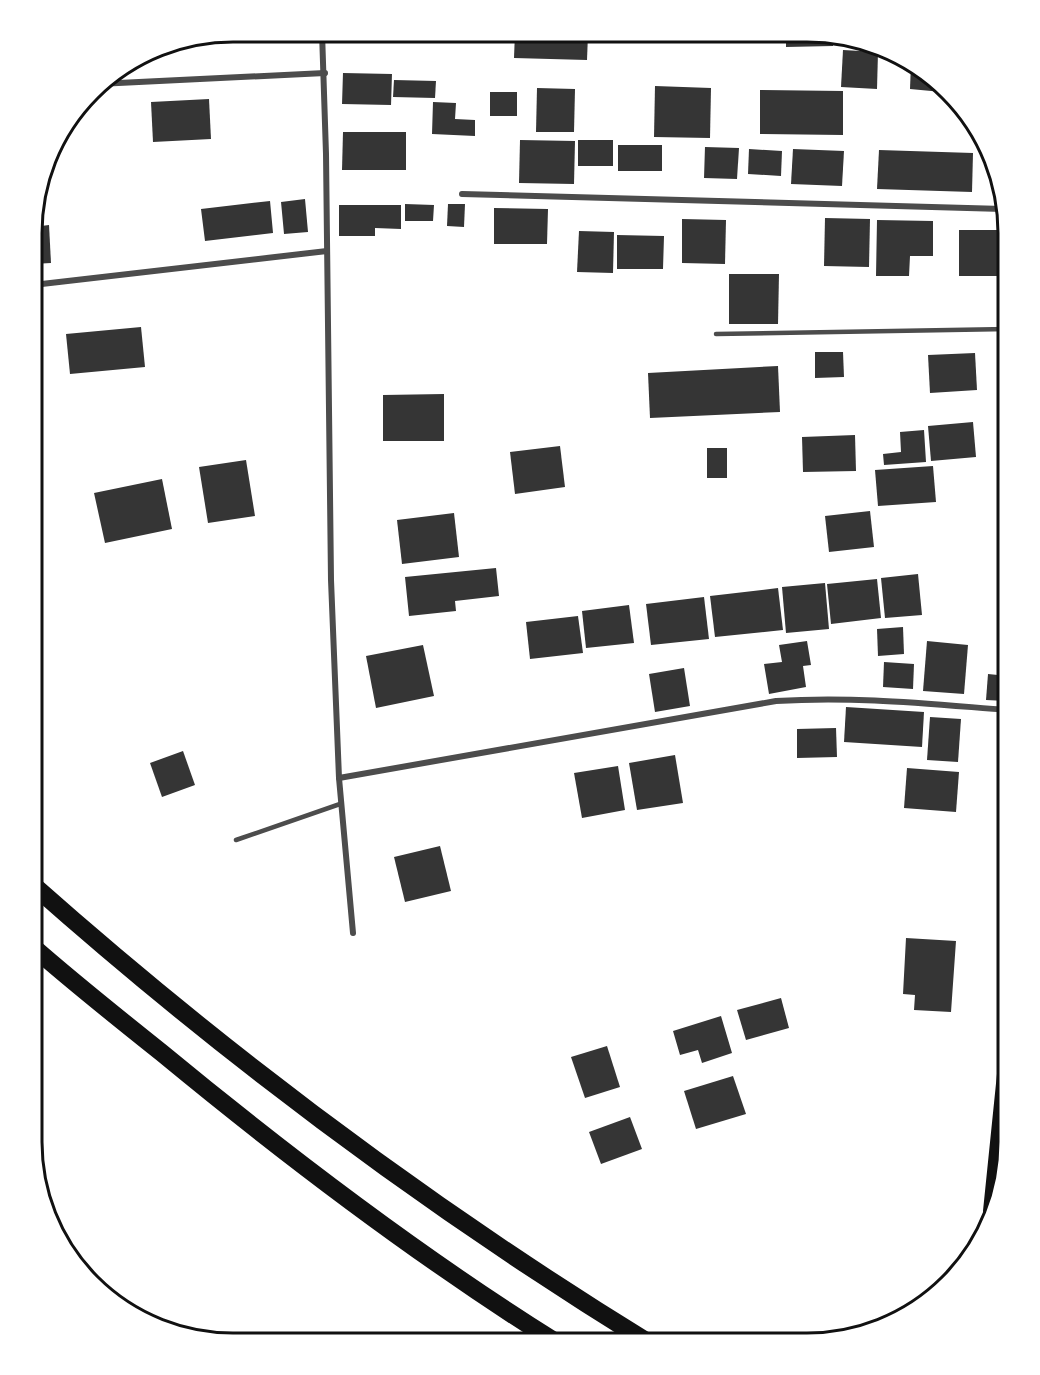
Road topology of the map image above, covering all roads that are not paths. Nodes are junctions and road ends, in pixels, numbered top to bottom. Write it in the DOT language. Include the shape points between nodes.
graph roads {
  1 [pos="323,42"];
  2 [pos="325,74"];
  3 [pos="115,83"];
  4 [pos="462,194"];
  5 [pos="996,209"];
  6 [pos="327,251"];
  7 [pos="42,284"];
  8 [pos="998,329"];
  9 [pos="716,334"];
  10 [pos="998,709"];
  11 [pos="339,778"];
  12 [pos="340,804"];
  13 [pos="236,840"];
  14 [pos="42,893"];
  15 [pos="353,933"];
  16 [pos="42,954"];
  17 [pos="998,1123"];
  18 [pos="991,1191"];
  19 [pos="542,1333"];
  20 [pos="633,1333"];
  1 -- 2 [label="street"];
  2 -- 3 [label="street"];
  2 -- 6 [label="street"];
  4 -- 5 [label="street"];
  6 -- 7 [label="street"];
  6 -- 11 [label="street" via="331,580"];
  8 -- 9 [label="lane"];
  10 -- 11 [label="street" via="864,699 776,701"];
  11 -- 12 [label="street"];
  12 -- 13 [label="lane"];
  12 -- 15 [label="street"];
  14 -- 20 [label="highway" via="178,1010 321,1122 479,1235"];
  16 -- 19 [label="highway" via="329,1187"];
  17 -- 18 [label="main road"];
}
